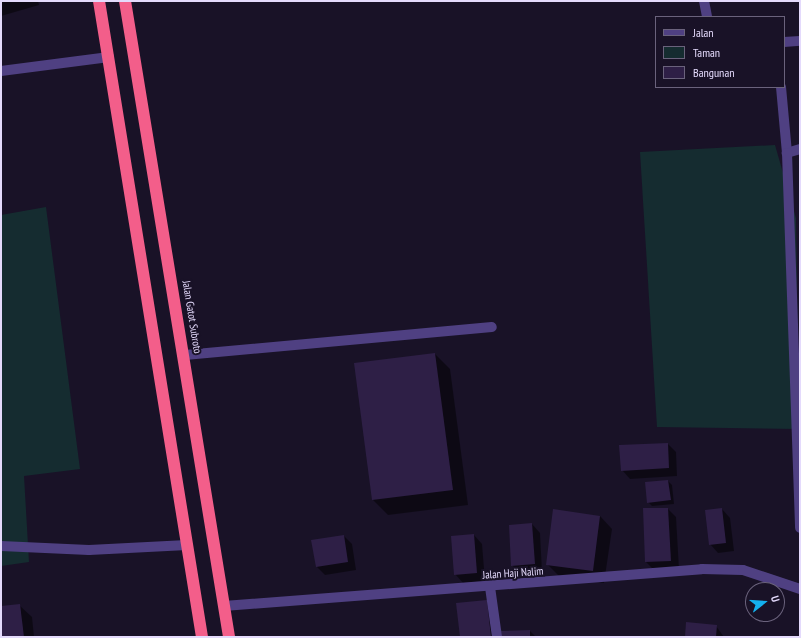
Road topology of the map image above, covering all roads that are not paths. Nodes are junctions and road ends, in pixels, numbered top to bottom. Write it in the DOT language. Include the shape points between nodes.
graph roads {
  1 [pos="99,1"];
  2 [pos="125,1"];
  3 [pos="704,1"];
  4 [pos="707,16"];
  5 [pos="800,41"];
  6 [pos="785,42"];
  7 [pos="109,57"];
  8 [pos="1,70"];
  9 [pos="781,88"];
  10 [pos="800,149"];
  11 [pos="787,153"];
  12 [pos="492,327"];
  13 [pos="185,355"];
  14 [pos="800,528"];
  15 [pos="187,545"];
  16 [pos="1,546"];
  17 [pos="490,587"];
  18 [pos="800,589"];
  19 [pos="224,606"];
  20 [pos="202,637"];
  21 [pos="230,637"];
  22 [pos="497,637"];
  1 -- 7 [label="highway"];
  2 -- 13 [label="highway, Jalan Gatot Subroto"];
  3 -- 4 [label="street"];
  5 -- 6 [label="street"];
  7 -- 8 [label="street"];
  7 -- 15 [label="highway"];
  9 -- 11 [label="street"];
  10 -- 11 [label="street"];
  11 -- 14 [label="street"];
  12 -- 13 [label="street"];
  13 -- 19 [label="highway, Jalan Gatot Subroto"];
  15 -- 16 [label="street" via="89,550"];
  15 -- 20 [label="highway"];
  17 -- 18 [label="street, Jalan Haji Nalim" via="702,569 743,570"];
  17 -- 19 [label="street, Jalan Haji Nalim"];
  17 -- 22 [label="street"];
  19 -- 21 [label="highway, Jalan Gatot Subroto"];
}
